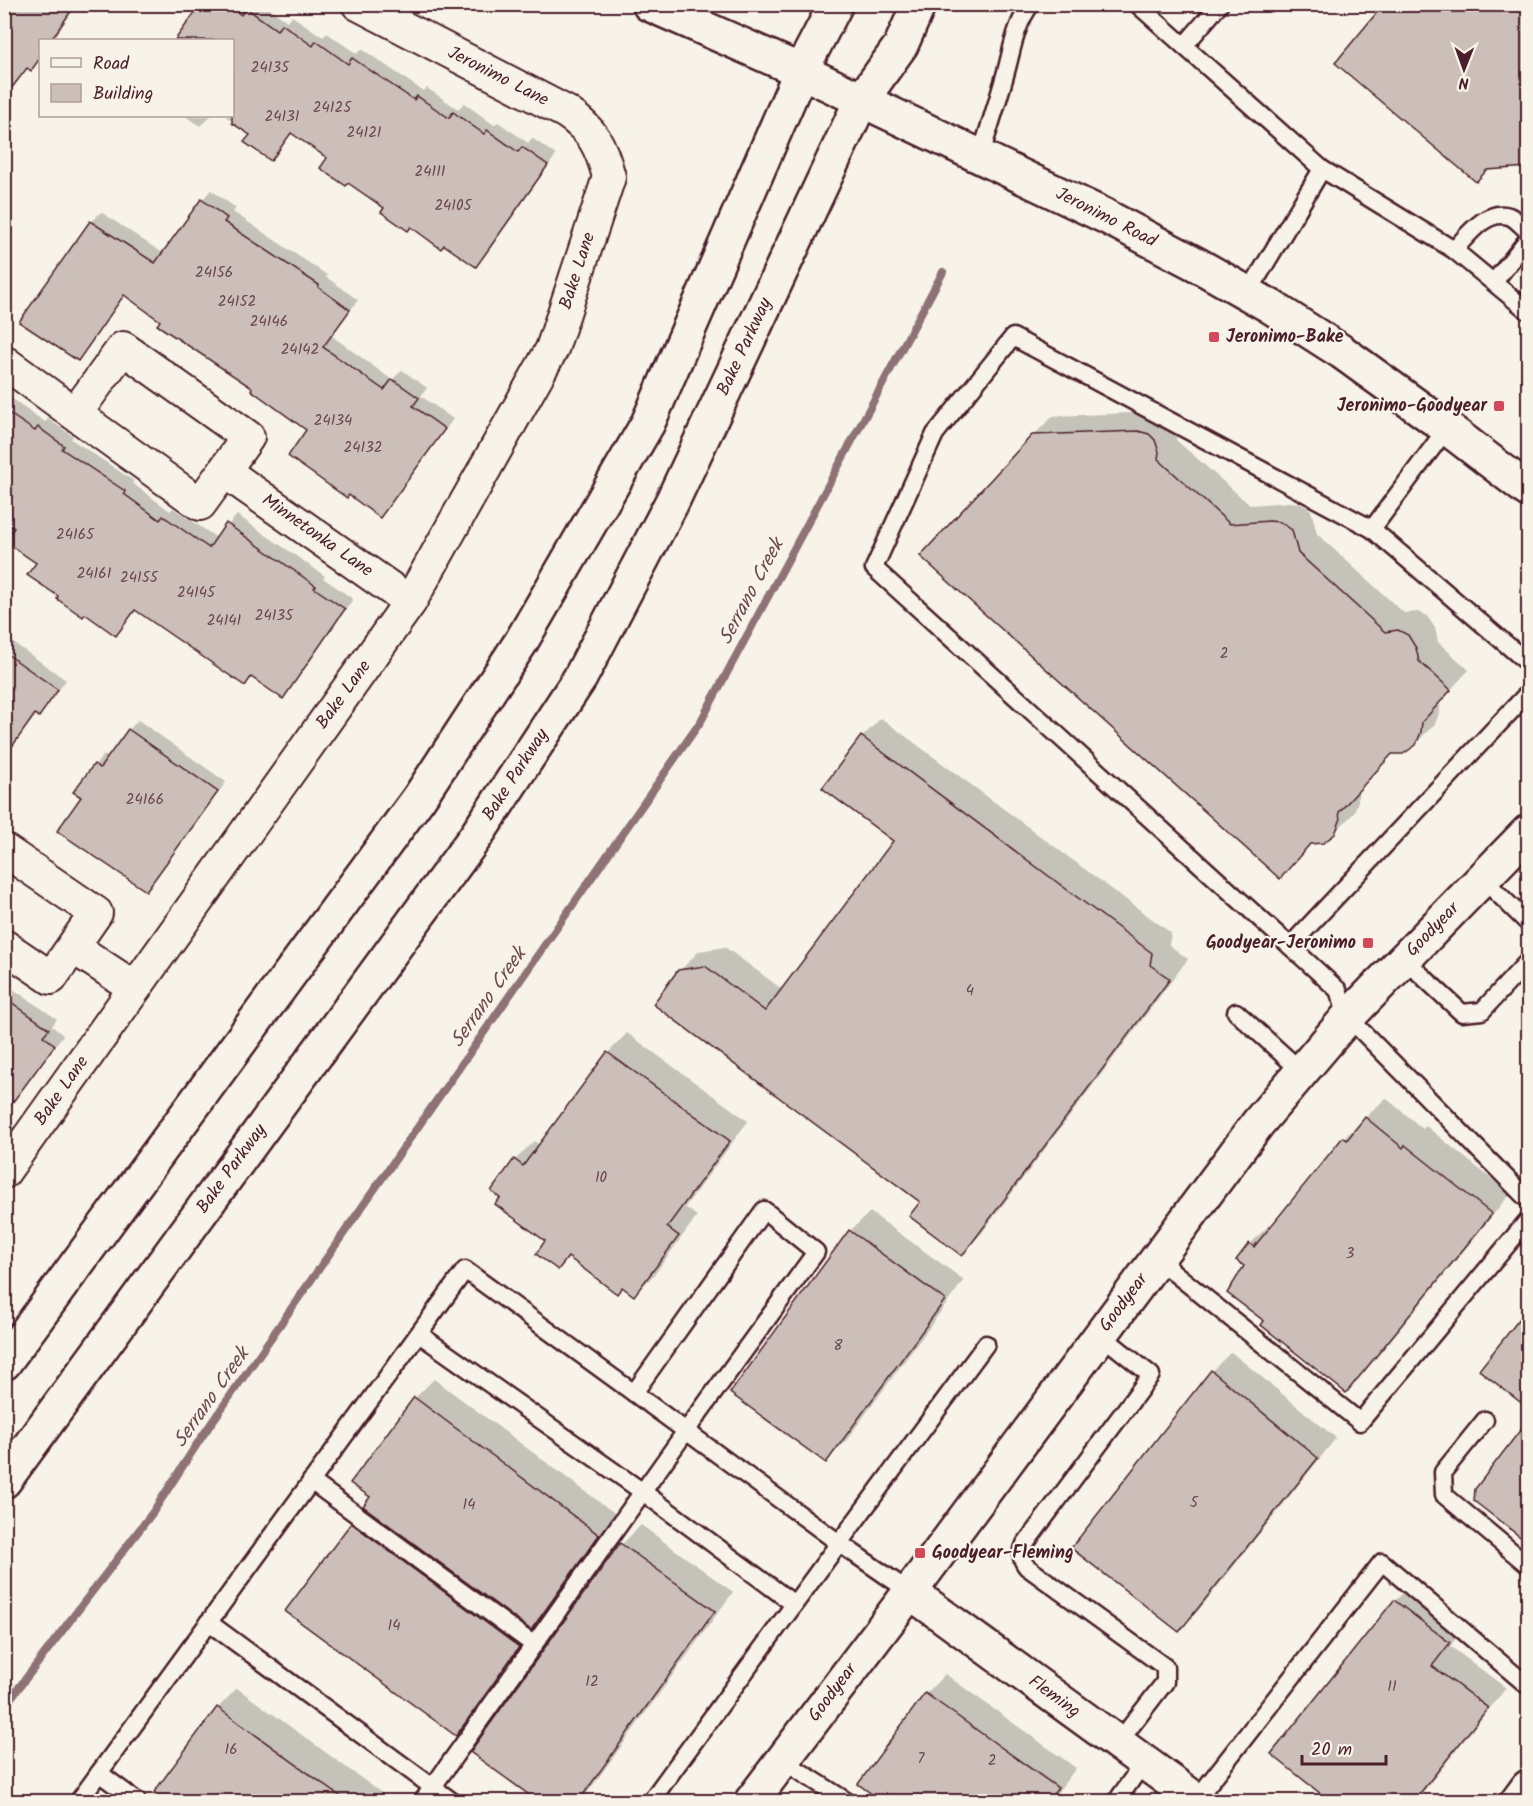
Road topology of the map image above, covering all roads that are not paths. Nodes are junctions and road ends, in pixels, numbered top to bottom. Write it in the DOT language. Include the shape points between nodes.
graph roads {
  1 [pos="358,4"];
  2 [pos="649,4"];
  3 [pos="836,4"];
  4 [pos="919,4"];
  5 [pos="1031,4"];
  6 [pos="1137,4"];
  7 [pos="1220,4"];
  8 [pos="1184,46"];
  9 [pos="801,71"];
  10 [pos="861,101"];
  11 [pos="980,157"];
  12 [pos="1322,169"];
  13 [pos="609,177"];
  14 [pos="1528,231"];
  15 [pos="1528,239"];
  16 [pos="1454,250"];
  17 [pos="1494,282"];
  18 [pos="1248,293"];
  19 [pos="1528,311"];
  20 [pos="4,362"];
  21 [pos="75,414"];
  22 [pos="1447,428"];
  23 [pos="224,471"];
  24 [pos="1528,490"];
  25 [pos="1372,529"];
  26 [pos="410,602"];
  27 [pos="1528,663"];
  28 [pos="1528,693"];
  29 [pos="1528,831"];
  30 [pos="4,850"];
  31 [pos="1483,879"];
  32 [pos="1528,923"];
  33 [pos="4,946"];
  34 [pos="1290,946"];
  35 [pos="73,947"];
  36 [pos="1404,959"];
  37 [pos="1528,962"];
  38 [pos="135,988"];
  39 [pos="1236,1012"];
  40 [pos="1348,1017"];
  41 [pos="1301,1071"];
  42 [pos="4,1172"];
  43 [pos="1528,1200"];
  44 [pos="1528,1220"];
  45 [pos="1156,1259"];
  46 [pos="419,1334"];
  47 [pos="1101,1335"];
  48 [pos="986,1344"];
  49 [pos="4,1363"];
  50 [pos="634,1392"];
  51 [pos="1485,1420"];
  52 [pos="686,1431"];
  53 [pos="4,1481"];
  54 [pos="311,1481"];
  55 [pos="643,1491"];
  56 [pos="839,1542"];
  57 [pos="1528,1565"];
  58 [pos="910,1592"];
  59 [pos="794,1604"];
  60 [pos="208,1622"];
  61 [pos="534,1645"];
  62 [pos="1528,1686"];
  63 [pos="1118,1743"];
  64 [pos="782,1760"];
  65 [pos="1144,1762"];
  66 [pos="99,1773"];
  67 [pos="433,1787"];
  68 [pos="1528,1787"];
  69 [pos="1198,1801"];
  70 [pos="78,1802"];
  71 [pos="138,1802"];
  72 [pos="422,1802"];
  73 [pos="453,1802"];
  74 [pos="650,1802"];
  75 [pos="751,1802"];
  76 [pos="848,1802"];
  77 [pos="1116,1802"];
  78 [pos="1517,1802"];
  1 -- 13 [label="street, Jeronimo Lane" via="583,123 603,152"];
  2 -- 9 [label="main road, Jeronimo Road"];
  3 -- 9 [label="main road"];
  4 -- 10 [label="main road, Bake Parkway" via="901,45"];
  5 -- 11 [label="lane" via="1012,40"];
  6 -- 8 [label="lane"];
  7 -- 8 [label="lane"];
  8 -- 12 [label="lane"];
  9 -- 10 [label="main road, Jeronimo Road"];
  9 -- 49 [label="main road" via="648,423 521,642 419,798"];
  10 -- 11 [label="main road, Jeronimo Road"];
  10 -- 53 [label="main road, Bake Parkway" via="672,502 580,678 476,836"];
  11 -- 18 [label="main road, Jeronimo Road" via="1105,216"];
  12 -- 16 [label="lane"];
  12 -- 18 [label="lane"];
  13 -- 26 [label="street, Bake Lane" via="552,349"];
  14 -- 16 [label="lane" via="1509,216 1495,216 1481,222"];
  15 -- 17 [label="lane"];
  16 -- 17 [label="lane"];
  17 -- 19 [label="lane"];
  18 -- 22 [label="main road, Jeronimo Road" via="1342,352"];
  20 -- 21 [label="street"];
  21 -- 23 [label="street" via="200,504"];
  21 -- 23 [label="street" via="123,348 248,437"];
  22 -- 24 [label="main road, Jeronimo Road"];
  22 -- 25 [label="lane"];
  23 -- 26 [label="street, Minnetonka Lane"];
  25 -- 27 [label="lane"];
  25 -- 34 [label="lane" via="1013,337 935,434 874,568"];
  26 -- 38 [label="street, Bake Lane"];
  28 -- 34 [label="lane"];
  29 -- 31 [label="main road, Goodyear"];
  30 -- 35 [label="street" via="96,914"];
  31 -- 32 [label="lane"];
  31 -- 36 [label="main road, Goodyear"];
  33 -- 35 [label="street" via="51,978"];
  34 -- 40 [label="lane" via="1338,990"];
  35 -- 38 [label="street"];
  36 -- 37 [label="lane" via="1462,1014 1482,1011"];
  36 -- 40 [label="main road, Goodyear"];
  38 -- 42 [label="street, Bake Lane"];
  39 -- 41 [label="lane"];
  40 -- 41 [label="main road, Goodyear"];
  40 -- 43 [label="lane"];
  41 -- 45 [label="main road, Goodyear"];
  44 -- 45 [label="lane" via="1360,1422"];
  45 -- 47 [label="main road, Goodyear"];
  46 -- 50 [label="lane" via="465,1270"];
  46 -- 54 [label="lane"];
  46 -- 55 [label="lane"];
  47 -- 58 [label="main road, Goodyear"];
  47 -- 63 [label="lane" via="1151,1375 1025,1544 1022,1562 1165,1667 1165,1682"];
  48 -- 56 [label="lane"];
  50 -- 52 [label="lane"];
  50 -- 52 [label="lane" via="764,1210 816,1252"];
  51 -- 57 [label="lane" via="1443,1472 1444,1495"];
  52 -- 55 [label="lane"];
  52 -- 56 [label="lane"];
  54 -- 60 [label="lane"];
  54 -- 61 [label="lane"];
  55 -- 59 [label="lane"];
  55 -- 61 [label="lane"];
  56 -- 58 [label="lane"];
  56 -- 59 [label="lane"];
  58 -- 63 [label="main road, Fleming"];
  58 -- 64 [label="main road, Goodyear"];
  59 -- 74 [label="lane"];
  60 -- 66 [label="lane"];
  60 -- 67 [label="lane"];
  61 -- 67 [label="lane"];
  62 -- 69 [label="lane" via="1382,1562"];
  63 -- 65 [label="main road, Fleming"];
  64 -- 75 [label="main road, Goodyear"];
  64 -- 76 [label="lane"];
  65 -- 69 [label="main road, Fleming"];
  65 -- 77 [label="lane"];
  66 -- 70 [label="lane"];
  66 -- 71 [label="lane"];
  67 -- 72 [label="lane"];
  67 -- 73 [label="lane"];
  68 -- 78 [label="main road"];
}
